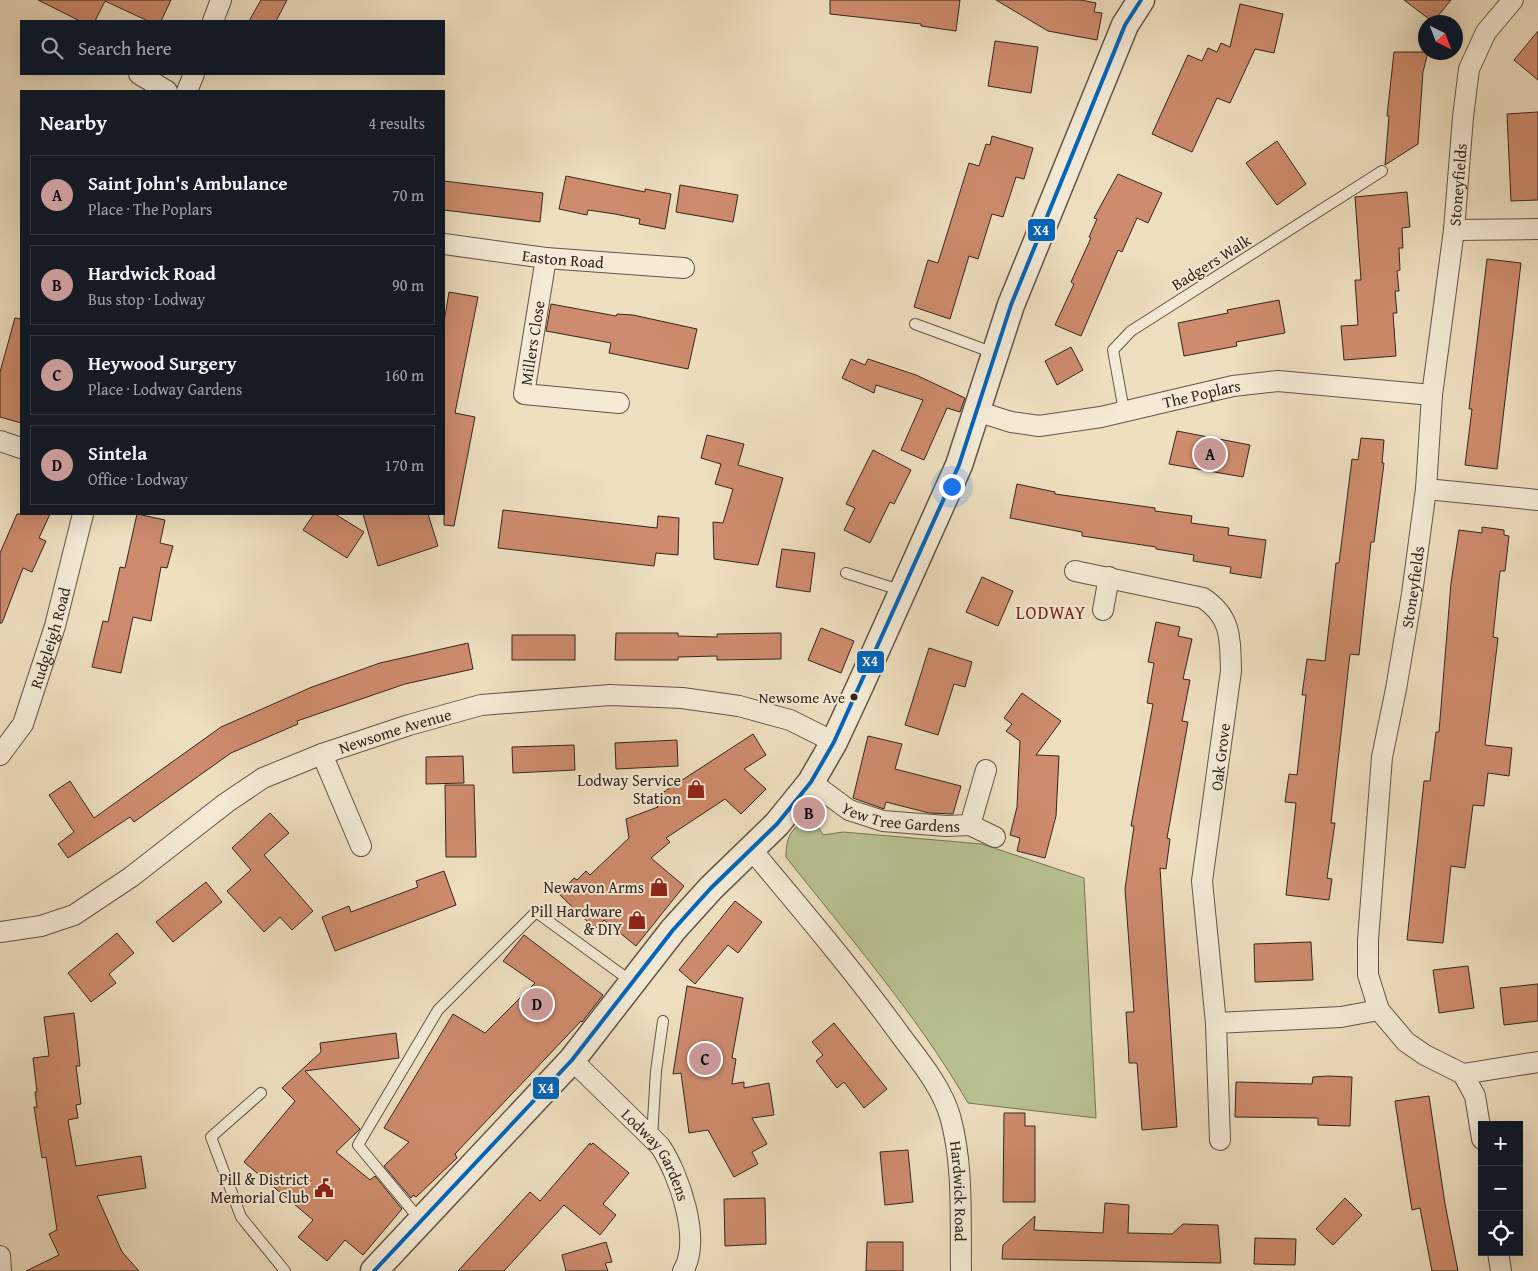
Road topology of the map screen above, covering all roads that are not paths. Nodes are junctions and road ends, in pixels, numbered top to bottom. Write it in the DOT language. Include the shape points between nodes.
graph roads {
  1 [pos="221,0"];
  2 [pos="1141,0"];
  3 [pos="1513,0"];
  4 [pos="213,20"];
  5 [pos="141,75"];
  6 [pos="194,75"];
  7 [pos="165,90"];
  8 [pos="187,90"];
  9 [pos="1382,171"];
  10 [pos="1454,230"];
  11 [pos="1538,230"];
  12 [pos="445,244"];
  13 [pos="546,258"];
  14 [pos="684,268"];
  15 [pos="915,324"];
  16 [pos="995,353"];
  17 [pos="1432,395"];
  18 [pos="619,403"];
  19 [pos="976,411"];
  20 [pos="1124,411"];
  21 [pos="0,441"];
  22 [pos="20,448"];
  23 [pos="1426,489"];
  24 [pos="1538,500"];
  25 [pos="83,515"];
  26 [pos="1075,571"];
  27 [pos="846,573"];
  28 [pos="1109,577"];
  29 [pos="904,591"];
  30 [pos="1102,610"];
  31 [pos="834,742"];
  32 [pos="322,754"];
  33 [pos="0,755"];
  34 [pos="986,770"];
  35 [pos="811,782"];
  36 [pos="970,825"];
  37 [pos="995,837"];
  38 [pos="361,846"];
  39 [pos="751,849"];
  40 [pos="0,932"];
  41 [pos="633,983"];
  42 [pos="1379,1010"];
  43 [pos="663,1021"];
  44 [pos="1216,1023"];
  45 [pos="572,1060"];
  46 [pos="1538,1062"];
  47 [pos="1463,1074"];
  48 [pos="261,1093"];
  49 [pos="1479,1121"];
  50 [pos="652,1138"];
  51 [pos="1220,1140"];
  52 [pos="422,1222"];
  53 [pos="0,1256"];
  54 [pos="1499,1256"];
  55 [pos="1,1271"];
  56 [pos="286,1271"];
  57 [pos="374,1271"];
  58 [pos="683,1271"];
  59 [pos="961,1271"];
  60 [pos="1501,1271"];
  1 -- 4 [label="street"];
  2 -- 16 [label="street" via="1124,25 1011,305"];
  3 -- 10 [label="street, Stoneyfields" via="1486,32 1469,69"];
  5 -- 7 [label="street"];
  6 -- 8 [label="street"];
  9 -- 20 [label="lane, Badgers Walk" via="1131,331 1113,350"];
  10 -- 11 [label="street"];
  10 -- 17 [label="street, Stoneyfields"];
  12 -- 13 [label="street, Easton Road"];
  13 -- 14 [label="street, Easton Road"];
  13 -- 18 [label="street, Millers Close" via="524,394"];
  15 -- 16 [label="lane"];
  16 -- 19 [label="street"];
  17 -- 20 [label="street, The Poplars" via="1278,382 1233,386"];
  17 -- 23 [label="street, Stoneyfields"];
  19 -- 20 [label="street, The Poplars" via="1011,422 1039,426"];
  19 -- 29 [label="street" via="959,465"];
  21 -- 22 [label="street"];
  23 -- 24 [label="street"];
  23 -- 42 [label="street, Stoneyfields" via="1410,603 1382,757 1368,949 1368,975"];
  25 -- 33 [label="street, Rudgleigh Road" via="55,626 23,724"];
  26 -- 28 [label="street, Oak Grove"];
  27 -- 29 [label="lane"];
  28 -- 30 [label="street"];
  28 -- 44 [label="street, Oak Grove" via="1203,598 1217,607 1227,629 1231,671 1202,881"];
  29 -- 31 [label="street"];
  31 -- 32 [label="street, Newsome Avenue" via="790,720 739,706 682,698 610,695 481,705"];
  31 -- 35 [label="street"];
  32 -- 38 [label="street"];
  32 -- 40 [label="street, Newsome Avenue" via="263,778 131,877 74,915 40,926"];
  34 -- 36 [label="street, Yew Tree Gardens"];
  35 -- 36 [label="street, Yew Tree Gardens" via="849,810 883,821"];
  35 -- 39 [label="street" via="795,804"];
  36 -- 37 [label="street, Yew Tree Gardens"];
  39 -- 41 [label="street" via="673,930"];
  39 -- 59 [label="street, Hardwick Road" via="877,1003 932,1078 944,1102 958,1152"];
  41 -- 45 [label="street"];
  41 -- 52 [label="lane" via="536,912 438,1010 358,1145"];
  42 -- 44 [label="street" via="1342,1017"];
  42 -- 47 [label="street, Stoneyfields" via="1406,1042 1425,1056"];
  43 -- 50 [label="lane"];
  44 -- 51 [label="street, Oak Grove"];
  45 -- 50 [label="street, Lodway Gardens"];
  45 -- 52 [label="street"];
  46 -- 47 [label="street"];
  47 -- 49 [label="street" via="1475,1096"];
  48 -- 56 [label="lane" via="211,1138 241,1217"];
  50 -- 58 [label="street, Lodway Gardens" via="666,1155 681,1191 691,1252"];
  52 -- 57 [label="street"];
  53 -- 55 [label="street"];
  54 -- 60 [label="street"];
}
